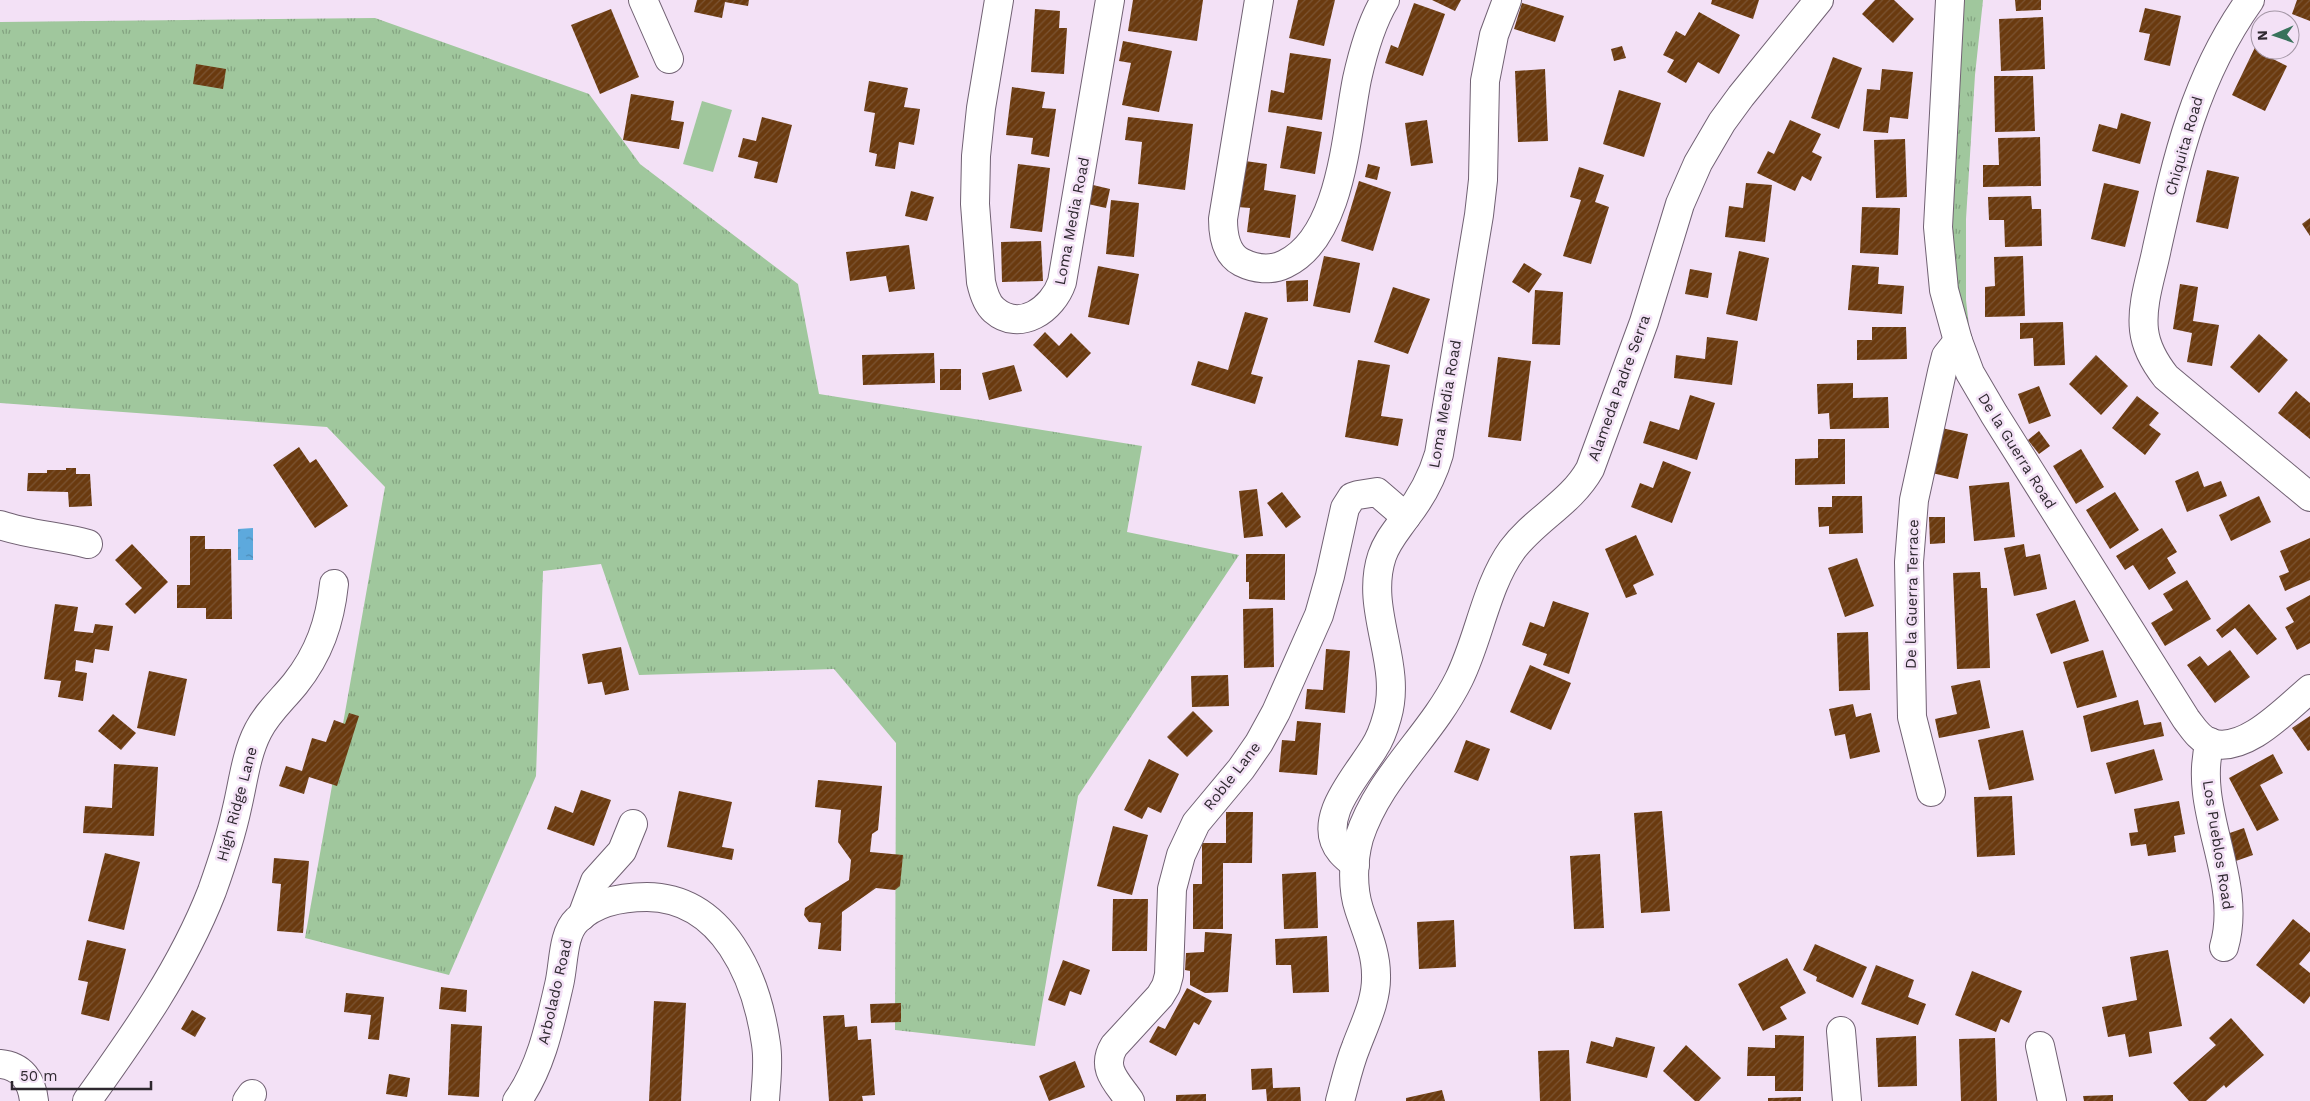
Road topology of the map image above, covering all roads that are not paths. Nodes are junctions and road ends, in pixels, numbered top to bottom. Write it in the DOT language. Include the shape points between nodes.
graph roads {
  1 [pos="643,0"];
  2 [pos="999,0"];
  3 [pos="1110,0"];
  4 [pos="1259,0"];
  5 [pos="1385,0"];
  6 [pos="1507,0"];
  7 [pos="1819,0"];
  8 [pos="1950,0"];
  9 [pos="2250,0"];
  10 [pos="669,59"];
  11 [pos="1958,341"];
  12 [pos="2310,497"];
  13 [pos="1406,517"];
  14 [pos="0,524"];
  15 [pos="88,544"];
  16 [pos="334,584"];
  17 [pos="2310,689"];
  18 [pos="2210,742"];
  19 [pos="1931,792"];
  20 [pos="633,824"];
  21 [pos="1355,865"];
  22 [pos="582,916"];
  23 [pos="2224,947"];
  24 [pos="1841,1031"];
  25 [pos="2040,1046"];
  26 [pos="0,1064"];
  27 [pos="1348,1074"];
  28 [pos="34,1101"];
  29 [pos="87,1101"];
  30 [pos="517,1101"];
  31 [pos="765,1101"];
  32 [pos="1130,1101"];
  33 [pos="1340,1101"];
  34 [pos="1355,1101"];
  35 [pos="1847,1101"];
  36 [pos="2052,1101"];
  1 -- 10 [label="street"];
  2 -- 3 [label="street, Loma Media Road" via="981,108 975,204 984,292 994,310 1020,318 1046,308 1062,282"];
  4 -- 5 [label="street" via="1223,219 1227,245 1239,261 1266,268 1281,266 1300,255 1325,219 1336,191 1366,43"];
  6 -- 13 [label="street, Loma Media Road" via="1494,35 1485,82 1480,207 1439,454 1428,484"];
  7 -- 21 [label="street, Alameda Padre Serra" via="1761,83 1709,143 1685,192 1644,322 1590,469 1578,488 1527,533 1509,556 1459,680 1440,712 1390,776 1373,806 1358,842"];
  8 -- 11 [label="street, De la Guerra Road" via="1938,226 1944,290"];
  9 -- 12 [label="street, Chiquita Road" via="2209,68 2191,112 2177,158 2146,302 2145,340 2156,365 2166,377"];
  11 -- 18 [label="street, De la Guerra Road" via="1982,395 2091,571 2186,719 2198,735"];
  11 -- 19 [label="street, De la Guerra Terrace" via="1946,356 1942,372 1918,477 1910,541 1912,717"];
  13 -- 21 [label="street, Loma Media Road" via="1388,543 1378,574 1378,615 1390,672 1389,711 1375,747 1346,788 1332,819 1333,834 1340,852"];
  13 -- 32 [label="street, Roble Lane" via="1377,492 1358,495 1347,503 1319,615 1276,712 1254,750 1189,836 1176,868 1172,889 1168,981 1160,996 1108,1056 1111,1077"];
  14 -- 15 [label="street"];
  16 -- 29 [label="street, High Ridge Lane" via="330,614 318,649 294,686 273,708 250,748 231,834 212,891 192,935 164,988"];
  17 -- 18 [label="street" via="2246,739 2228,744"];
  18 -- 23 [label="street, Los Pueblos Road" via="2207,786 2228,897 2229,920"];
  20 -- 22 [label="street" via="622,851 595,881"];
  21 -- 27 [label="street, Alameda Padre Serra" via="1355,894 1374,952 1376,984"];
  22 -- 30 [label="street, Arbolado Road" via="569,930 560,984 540,1057"];
  22 -- 31 [label="street, Arbolado Road" via="591,909 633,897 665,899 686,906 724,933 737,952 761,1015 766,1046"];
  24 -- 35 [label="street"];
  25 -- 36 [label="street"];
  26 -- 28 [label="street" via="22,1072 29,1080"];
  27 -- 33 [label="street, Alameda Padre Serra"];
  27 -- 34 [label="street"];
}
